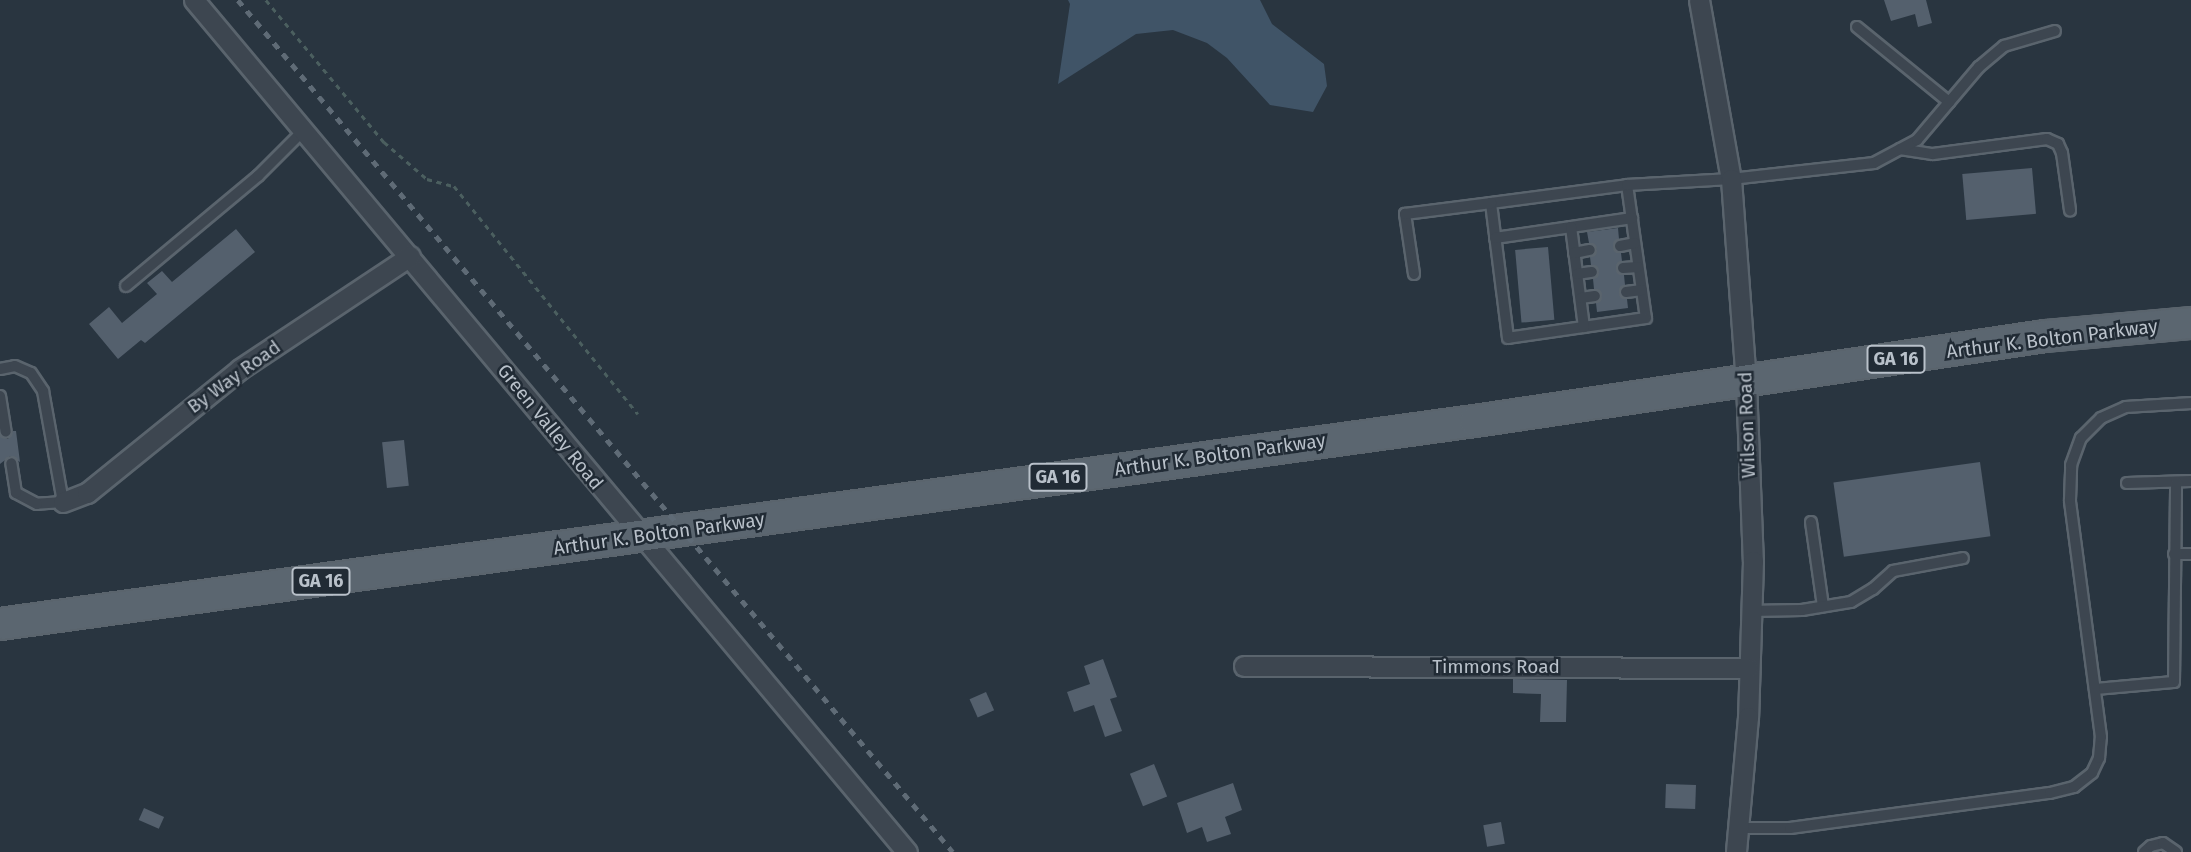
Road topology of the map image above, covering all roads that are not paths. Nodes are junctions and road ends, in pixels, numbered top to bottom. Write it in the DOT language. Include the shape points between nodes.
graph roads {
  1 [pos="194,0"];
  2 [pos="1699,0"];
  3 [pos="1857,27"];
  4 [pos="2055,31"];
  5 [pos="1949,102"];
  6 [pos="304,130"];
  7 [pos="1900,149"];
  8 [pos="1731,179"];
  9 [pos="1627,185"];
  10 [pos="1491,203"];
  11 [pos="2070,210"];
  12 [pos="1632,218"];
  13 [pos="1571,227"];
  14 [pos="1495,238"];
  15 [pos="1635,243"];
  16 [pos="1620,246"];
  17 [pos="1590,250"];
  18 [pos="1574,253"];
  19 [pos="410,256"];
  20 [pos="1638,267"];
  21 [pos="1623,268"];
  22 [pos="1592,272"];
  23 [pos="1414,274"];
  24 [pos="1577,274"];
  25 [pos="126,286"];
  26 [pos="1642,290"];
  27 [pos="1626,292"];
  28 [pos="1595,296"];
  29 [pos="1581,298"];
  30 [pos="2191,323"];
  31 [pos="1584,327"];
  32 [pos="0,369"];
  33 [pos="1746,382"];
  34 [pos="0,397"];
  35 [pos="2191,403"];
  36 [pos="6,432"];
  37 [pos="11,463"];
  38 [pos="2191,481"];
  39 [pos="2176,482"];
  40 [pos="2127,483"];
  41 [pos="62,502"];
  42 [pos="1811,522"];
  43 [pos="641,538"];
  44 [pos="2174,554"];
  45 [pos="2191,554"];
  46 [pos="1963,558"];
  47 [pos="1823,606"];
  48 [pos="1749,611"];
  49 [pos="0,624"];
  50 [pos="1244,666"];
  51 [pos="1748,668"];
  52 [pos="2095,689"];
  53 [pos="1740,828"];
  54 [pos="907,852"];
  55 [pos="1736,852"];
  56 [pos="2144,852"];
  57 [pos="2176,852"];
  1 -- 6 [label="street, Green Valley Road"];
  2 -- 8 [label="street, Wilson Road"];
  3 -- 5 [label="lane"];
  4 -- 5 [label="lane" via="2004,46 1979,66"];
  5 -- 7 [label="lane" via="1917,140"];
  6 -- 19 [label="street, Green Valley Road"];
  6 -- 25 [label="lane" via="258,176"];
  7 -- 8 [label="lane" via="1874,163"];
  7 -- 11 [label="lane" via="1933,154 2047,139 2058,144 2062,153"];
  8 -- 9 [label="lane"];
  8 -- 33 [label="street, Wilson Road"];
  9 -- 10 [label="lane"];
  9 -- 12 [label="lane"];
  10 -- 14 [label="lane"];
  10 -- 23 [label="lane" via="1405,214"];
  12 -- 13 [label="lane"];
  12 -- 15 [label="lane"];
  13 -- 14 [label="lane"];
  13 -- 18 [label="lane"];
  14 -- 31 [label="lane" via="1508,338"];
  15 -- 16 [label="lane"];
  15 -- 20 [label="lane"];
  17 -- 18 [label="lane"];
  18 -- 24 [label="lane"];
  19 -- 41 [label="street, By Way Road" via="240,369 87,493"];
  19 -- 43 [label="street, Green Valley Road"];
  20 -- 21 [label="lane"];
  20 -- 26 [label="lane"];
  22 -- 24 [label="lane"];
  24 -- 29 [label="lane"];
  26 -- 27 [label="lane"];
  26 -- 31 [label="lane" via="1646,318"];
  28 -- 29 [label="lane"];
  29 -- 31 [label="lane"];
  30 -- 33 [label="main road, Arthur K. Bolton Parkway / GA 16" via="2045,336"];
  32 -- 41 [label="lane" via="15,366 31,373 43,391"];
  33 -- 43 [label="main road, Arthur K. Bolton Parkway / GA 16"];
  33 -- 48 [label="street, Wilson Road" via="1753,561"];
  34 -- 36 [label="lane"];
  35 -- 52 [label="lane" via="2126,407 2101,418 2081,438 2071,465 2070,500"];
  37 -- 41 [label="lane" via="16,493 37,504"];
  38 -- 39 [label="lane"];
  39 -- 40 [label="lane"];
  39 -- 44 [label="lane"];
  42 -- 47 [label="lane"];
  43 -- 49 [label="main road, Arthur K. Bolton Parkway / GA 16"];
  43 -- 54 [label="street, Green Valley Road"];
  44 -- 45 [label="lane"];
  44 -- 52 [label="lane" via="2174,682"];
  46 -- 47 [label="lane" via="1893,571 1851,602"];
  47 -- 48 [label="lane"];
  48 -- 51 [label="street, Wilson Road"];
  50 -- 51 [label="street, Timmons Road"];
  51 -- 53 [label="street, Wilson Road"];
  52 -- 53 [label="lane" via="2099,758 2092,773 2074,788 1790,828"];
  53 -- 55 [label="street, Wilson Road"];
  56 -- 57 [label="lane" via="2163,843"];
}
